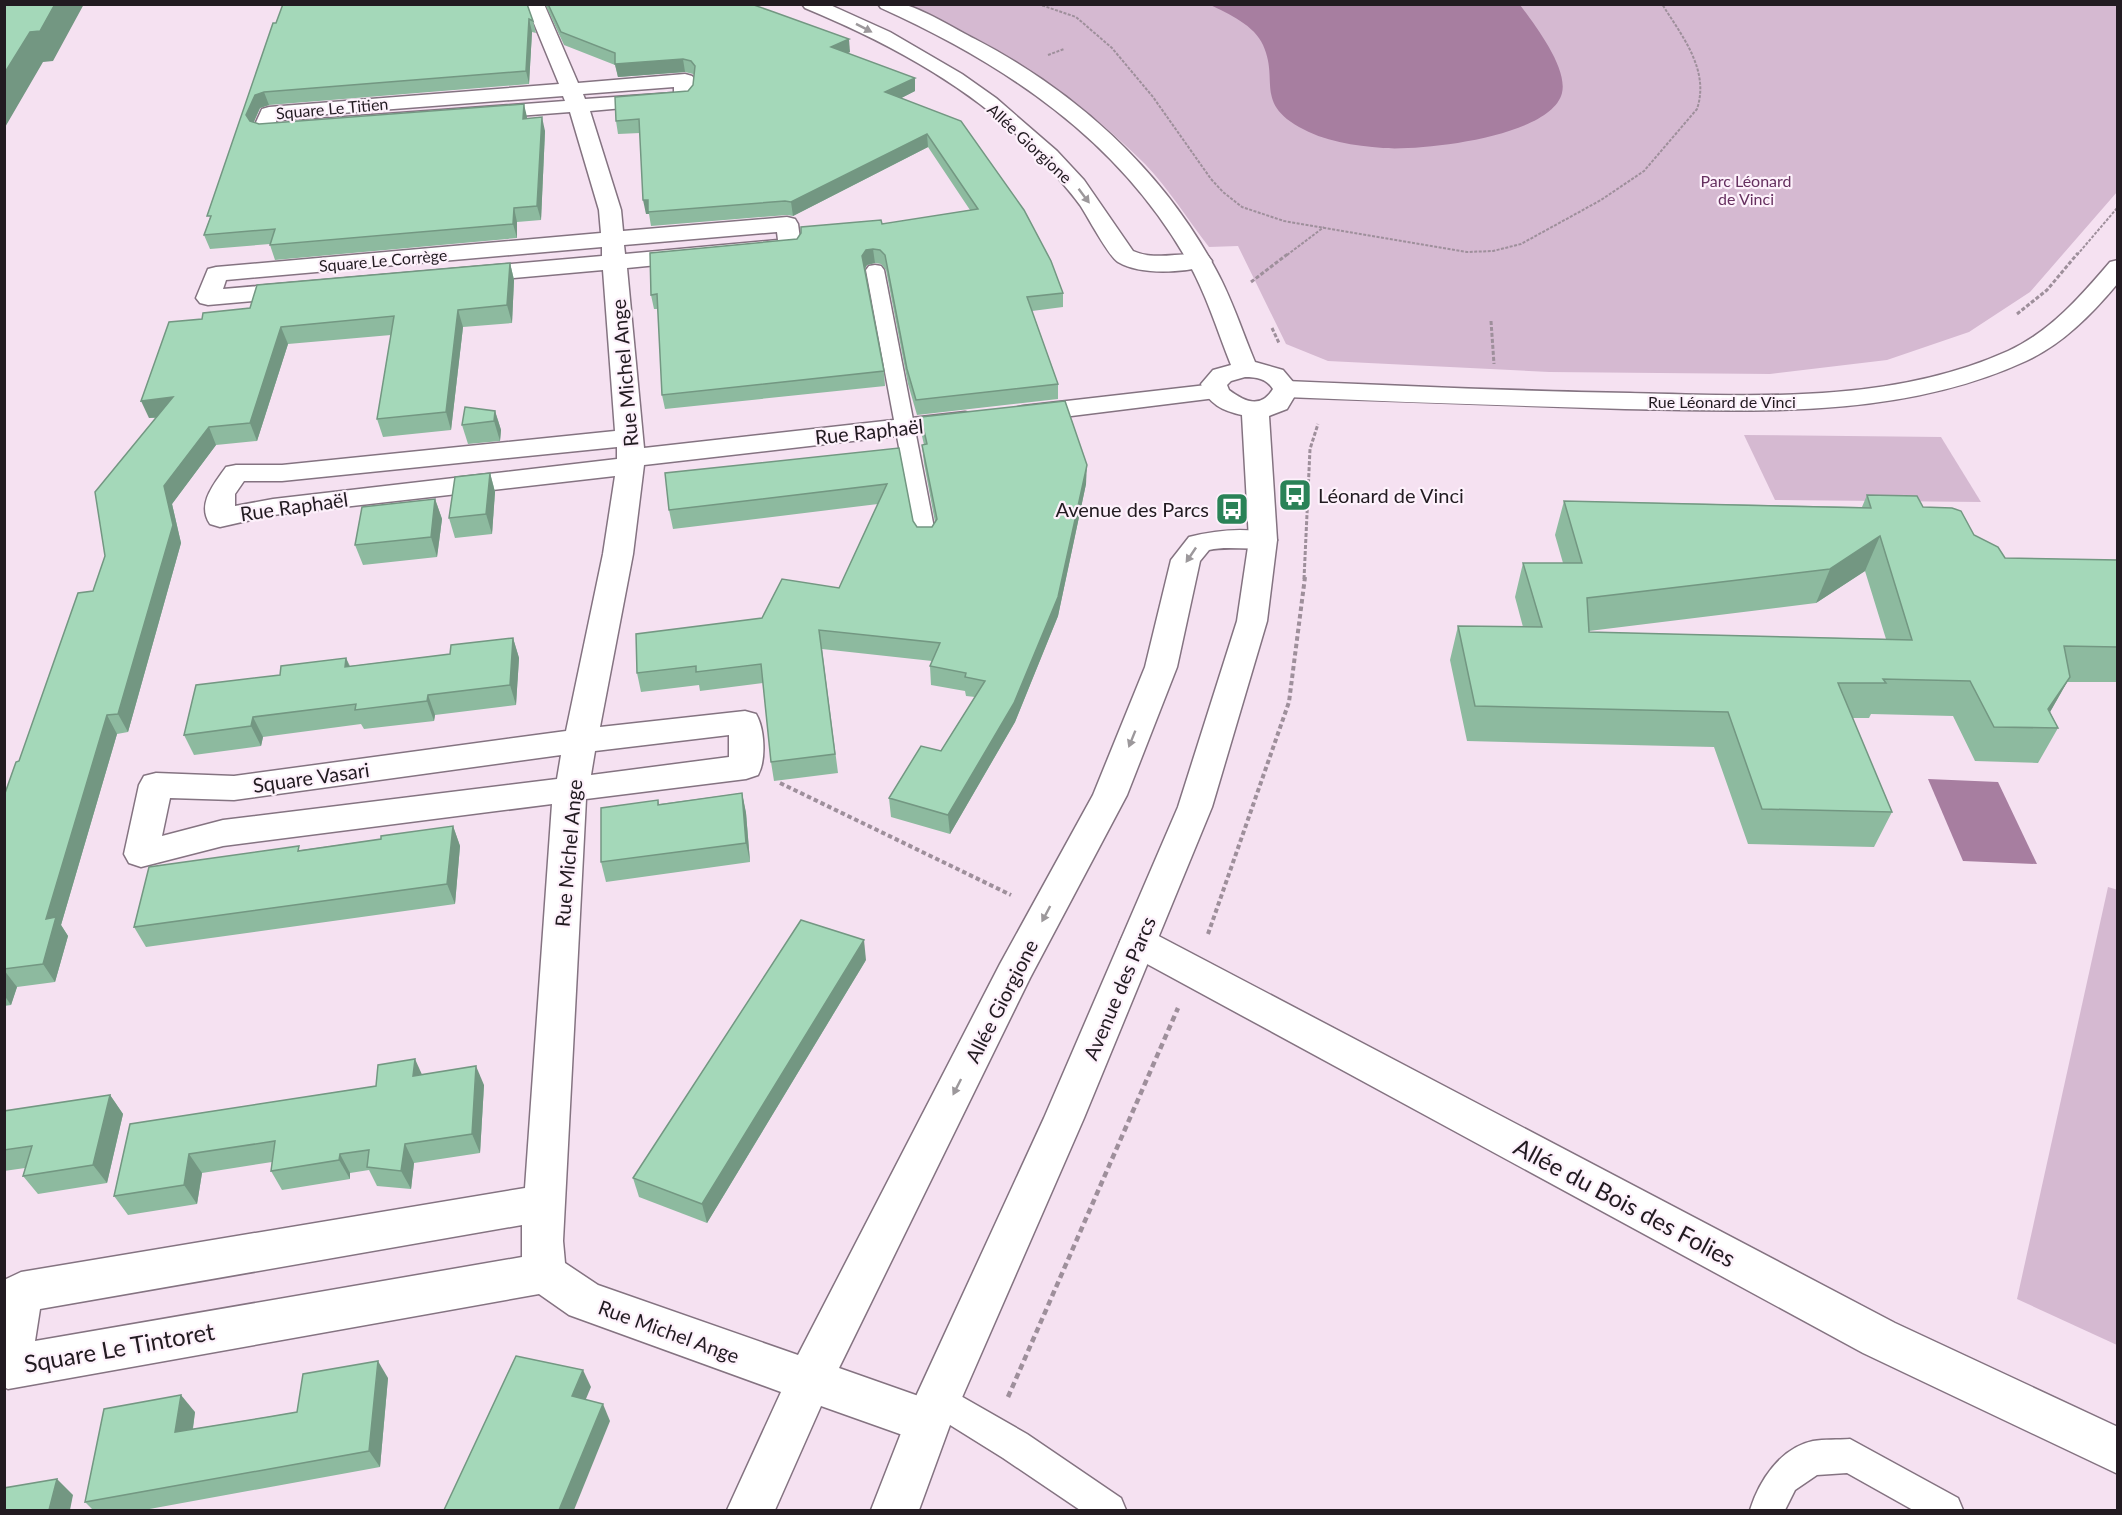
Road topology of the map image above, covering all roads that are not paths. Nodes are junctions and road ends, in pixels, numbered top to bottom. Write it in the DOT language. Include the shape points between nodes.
graph roads {
  1 [pos="535,4"];
  2 [pos="811,4"];
  3 [pos="887,4"];
  4 [pos="574,97"];
  5 [pos="614,250"];
  6 [pos="1200,261"];
  7 [pos="2118,267"];
  8 [pos="875,270"];
  9 [pos="1245,369"];
  10 [pos="1286,389"];
  11 [pos="1215,392"];
  12 [pos="1255,409"];
  13 [pos="906,427"];
  14 [pos="630,454"];
  15 [pos="926,538"];
  16 [pos="1263,540"];
  17 [pos="580,741"];
  18 [pos="570,790"];
  19 [pos="1138,942"];
  20 [pos="544,1203"];
  21 [pos="545,1273"];
  22 [pos="809,1381"];
  23 [pos="933,1410"];
  24 [pos="2118,1451"];
  25 [pos="751,1510"];
  26 [pos="895,1510"];
  27 [pos="1109,1510"];
  28 [pos="1767,1510"];
  29 [pos="1946,1510"];
  1 -- 4 [label="street, Rue Michel Ange"];
  2 -- 6 [label="street, Allée Giorgione, one-way" via="929,62 1005,115 1075,184 1124,256 1149,264"];
  3 -- 6 [label="street" via="1006,64 1091,126 1156,192"];
  4 -- 4 [label="street, Square Le Titien" via="269,113 263,129"];
  4 -- 5 [label="street, Rue Michel Ange" via="610,210"];
  5 -- 5 [label="street, Square Le Corrège" via="790,246 787,224"];
  5 -- 5 [label="street, Square Le Corrège" via="216,274 208,298"];
  5 -- 14 [label="street, Rue Michel Ange"];
  6 -- 9 [label="street"];
  7 -- 10 [label="street, Rue Léonard de Vinci" via="2083,308 2053,335 2019,356 1975,374 1865,397 1714,403"];
  8 -- 13 [label="lane"];
  9 -- 10 [label="street" via="1270,373"];
  9 -- 11 [label="street" via="1220,376"];
  10 -- 12 [label="street" via="1279,402"];
  11 -- 12 [label="street" via="1232,405"];
  11 -- 13 [label="street, Rue Raphaël"];
  12 -- 16 [label="street, Avenue des Parcs"];
  13 -- 14 [label="street, Rue Raphaël"];
  13 -- 15 [label="lane"];
  14 -- 14 [label="street, Rue Raphaël" via="236,473 221,494 220,518"];
  14 -- 17 [label="street, Rue Michel Ange" via="618,554"];
  16 -- 19 [label="street, Avenue des Parcs" via="1252,621 1195,807"];
  16 -- 22 [label="street, Allée Giorgione, one-way" via="1223,538 1199,543 1186,560 1161,667 1110,795"];
  17 -- 18 [label="street, Rue Michel Ange"];
  17 -- 18 [label="street, Square Vasari" via="745,722 746,767"];
  17 -- 18 [label="street, Square Vasari" via="234,788 156,785 141,854 223,833"];
  18 -- 20 [label="street, Rue Michel Ange"];
  19 -- 23 [label="street, Avenue des Parcs"];
  19 -- 24 [label="street, Allée du Bois des Folies" via="1879,1338"];
  20 -- 21 [label="street, Rue Michel Ange"];
  20 -- 21 [label="street, Square Le Tintoret" via="21,1292 8,1367"];
  21 -- 22 [label="street, Rue Michel Ange" via="584,1300"];
  22 -- 23 [label="street, Rue Michel Ange"];
  22 -- 25 [label="street, Allée Giorgione"];
  23 -- 26 [label="street, Avenue des Parcs"];
  23 -- 27 [label="lane" via="1014,1446"];
  28 -- 29 [label="lane" via="1783,1478 1812,1458 1850,1456"];
}
